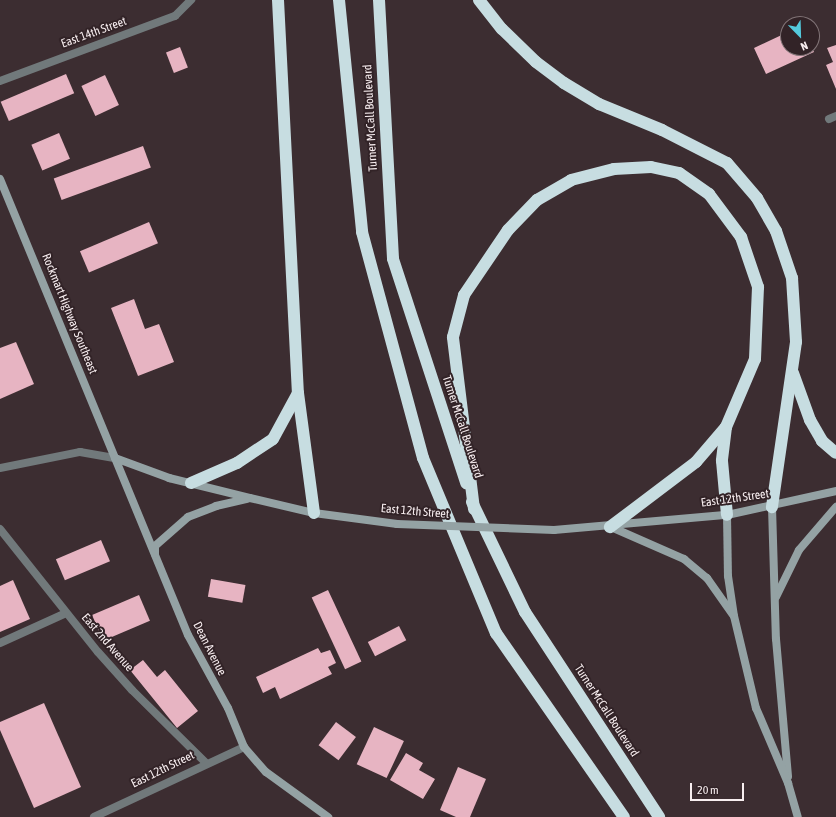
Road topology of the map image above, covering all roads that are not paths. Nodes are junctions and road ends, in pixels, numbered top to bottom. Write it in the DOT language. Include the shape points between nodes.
graph roads {
  1 [pos="191,0"];
  2 [pos="278,0"];
  3 [pos="339,0"];
  4 [pos="379,0"];
  5 [pos="479,0"];
  6 [pos="0,81"];
  7 [pos="0,179"];
  8 [pos="792,368"];
  9 [pos="298,393"];
  10 [pos="726,427"];
  11 [pos="836,453"];
  12 [pos="115,458"];
  13 [pos="0,468"];
  14 [pos="191,483"];
  15 [pos="836,491"];
  16 [pos="250,498"];
  17 [pos="772,507"];
  18 [pos="836,507"];
  19 [pos="474,509"];
  20 [pos="314,513"];
  21 [pos="727,515"];
  22 [pos="610,526"];
  23 [pos="0,529"];
  24 [pos="156,558"];
  25 [pos="775,600"];
  26 [pos="66,613"];
  27 [pos="734,616"];
  28 [pos="0,643"];
  29 [pos="244,747"];
  30 [pos="206,763"];
  31 [pos="788,783"];
  32 [pos="94,817"];
  33 [pos="328,817"];
  34 [pos="624,817"];
  35 [pos="659,817"];
  36 [pos="798,817"];
  1 -- 6 [label="street, East 14th Street" via="184,10 175,16"];
  2 -- 9 [label="highway"];
  3 -- 34 [label="highway, Turner McCall Boulevard" via="362,232 423,458 496,633"];
  4 -- 19 [label="highway, Turner McCall Boulevard" via="393,259"];
  5 -- 8 [label="highway" via="524,52 564,83 599,104 695,146 727,163 743,180 776,231 792,278 796,342"];
  7 -- 12 [label="main road, Rockmart Highway Southeast"];
  8 -- 11 [label="highway" via="810,420 822,441"];
  8 -- 17 [label="highway"];
  9 -- 14 [label="highway" via="273,439 237,463"];
  9 -- 20 [label="highway"];
  10 -- 19 [label="highway" via="755,359 758,287 741,237 709,194 679,173 651,167 614,169 571,180 537,200 508,230 464,295 453,337"];
  10 -- 21 [label="highway" via="722,461"];
  10 -- 22 [label="highway" via="696,462"];
  12 -- 13 [label="street, East 12th Street" via="80,452"];
  12 -- 14 [label="main road, East 12th Street"];
  12 -- 24 [label="main road, Dean Avenue"];
  14 -- 16 [label="main road, East 12th Street"];
  15 -- 17 [label="main road, East 12th Street"];
  16 -- 20 [label="main road, East 12th Street"];
  16 -- 24 [label="main road" via="216,506 188,517 155,546"];
  17 -- 21 [label="main road, East 12th Street"];
  17 -- 25 [label="main road"];
  18 -- 25 [label="main road" via="799,550"];
  19 -- 35 [label="highway, Turner McCall Boulevard" via="525,612"];
  20 -- 22 [label="main road, East 12th Street, bridge" via="397,524 554,530"];
  21 -- 22 [label="main road, East 12th Street"];
  21 -- 27 [label="main road" via="728,576"];
  22 -- 27 [label="main road" via="684,559 707,578"];
  23 -- 26 [label="street, East 2nd Avenue"];
  24 -- 29 [label="main road, Dean Avenue" via="188,635 228,708"];
  25 -- 31 [label="main road"];
  26 -- 28 [label="street"];
  26 -- 30 [label="street, East 2nd Avenue" via="132,690"];
  27 -- 31 [label="main road" via="756,708"];
  29 -- 30 [label="street, East 12th Street"];
  29 -- 33 [label="main road, Dean Avenue" via="266,772"];
  30 -- 32 [label="street, East 12th Street"];
  31 -- 36 [label="main road"];
}
